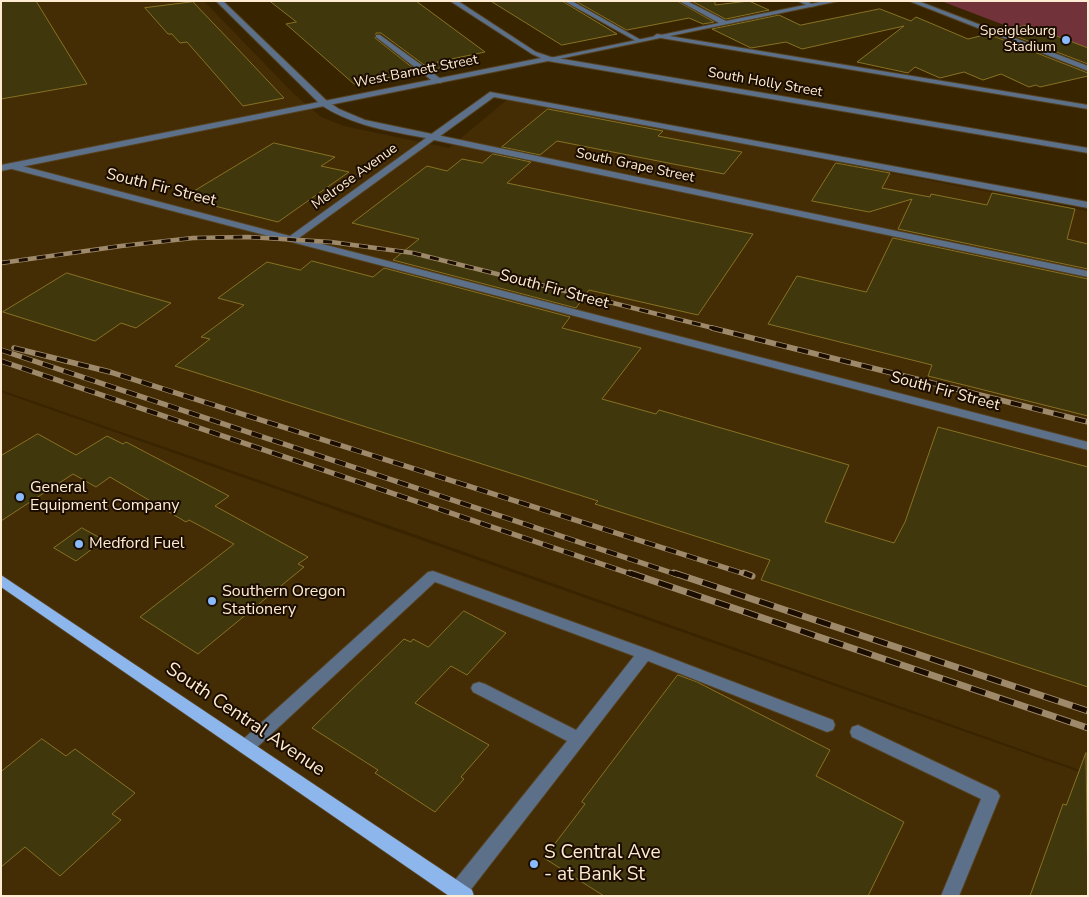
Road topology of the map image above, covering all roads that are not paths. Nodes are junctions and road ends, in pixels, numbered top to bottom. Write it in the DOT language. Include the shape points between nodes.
graph roads {
  1 [pos="220,1"];
  2 [pos="453,1"];
  3 [pos="567,1"];
  4 [pos="682,1"];
  5 [pos="801,1"];
  6 [pos="836,1"];
  7 [pos="912,1"];
  8 [pos="812,6"];
  9 [pos="725,23"];
  10 [pos="378,36"];
  11 [pos="657,36"];
  12 [pos="638,40"];
  13 [pos="549,59"];
  14 [pos="1088,69"];
  15 [pos="438,81"];
  16 [pos="324,103"];
  17 [pos="1088,107"];
  18 [pos="433,137"];
  19 [pos="1088,151"];
  20 [pos="6,167"];
  21 [pos="1088,205"];
  22 [pos="292,238"];
  23 [pos="1088,274"];
  24 [pos="1088,446"];
  25 [pos="1,580"];
  26 [pos="646,654"];
  27 [pos="479,688"];
  28 [pos="826,725"];
  29 [pos="858,732"];
  30 [pos="579,739"];
  31 [pos="246,747"];
  32 [pos="459,894"];
  33 [pos="950,896"];
  1 -- 16 [label="street, South Grape Street"];
  2 -- 13 [label="street, South Holly Street" via="534,53"];
  3 -- 12 [label="street"];
  4 -- 9 [label="street"];
  5 -- 8 [label="street"];
  6 -- 8 [label="street, West Barnett Street"];
  7 -- 14 [label="street"];
  8 -- 9 [label="street, West Barnett Street"];
  9 -- 11 [label="street, West Barnett Street"];
  10 -- 15 [label="street"];
  11 -- 12 [label="street, West Barnett Street"];
  11 -- 17 [label="street"];
  12 -- 13 [label="street, West Barnett Street"];
  13 -- 15 [label="street, West Barnett Street"];
  13 -- 19 [label="street, South Holly Street"];
  15 -- 16 [label="street, West Barnett Street"];
  16 -- 18 [label="street, South Grape Street" via="337,113 353,118"];
  16 -- 20 [label="street, West Barnett Street"];
  18 -- 21 [label="street, Melrose Avenue" via="493,94"];
  18 -- 22 [label="street, Melrose Avenue"];
  18 -- 23 [label="street, South Grape Street"];
  20 -- 22 [label="street, South Fir Street"];
  22 -- 24 [label="street, South Fir Street"];
  25 -- 31 [label="main road, South Central Avenue"];
  26 -- 28 [label="street"];
  26 -- 30 [label="street"];
  26 -- 31 [label="street" via="433,576"];
  27 -- 30 [label="street"];
  29 -- 33 [label="street" via="991,796"];
  30 -- 32 [label="street"];
  31 -- 32 [label="main road, South Central Avenue"];
}
